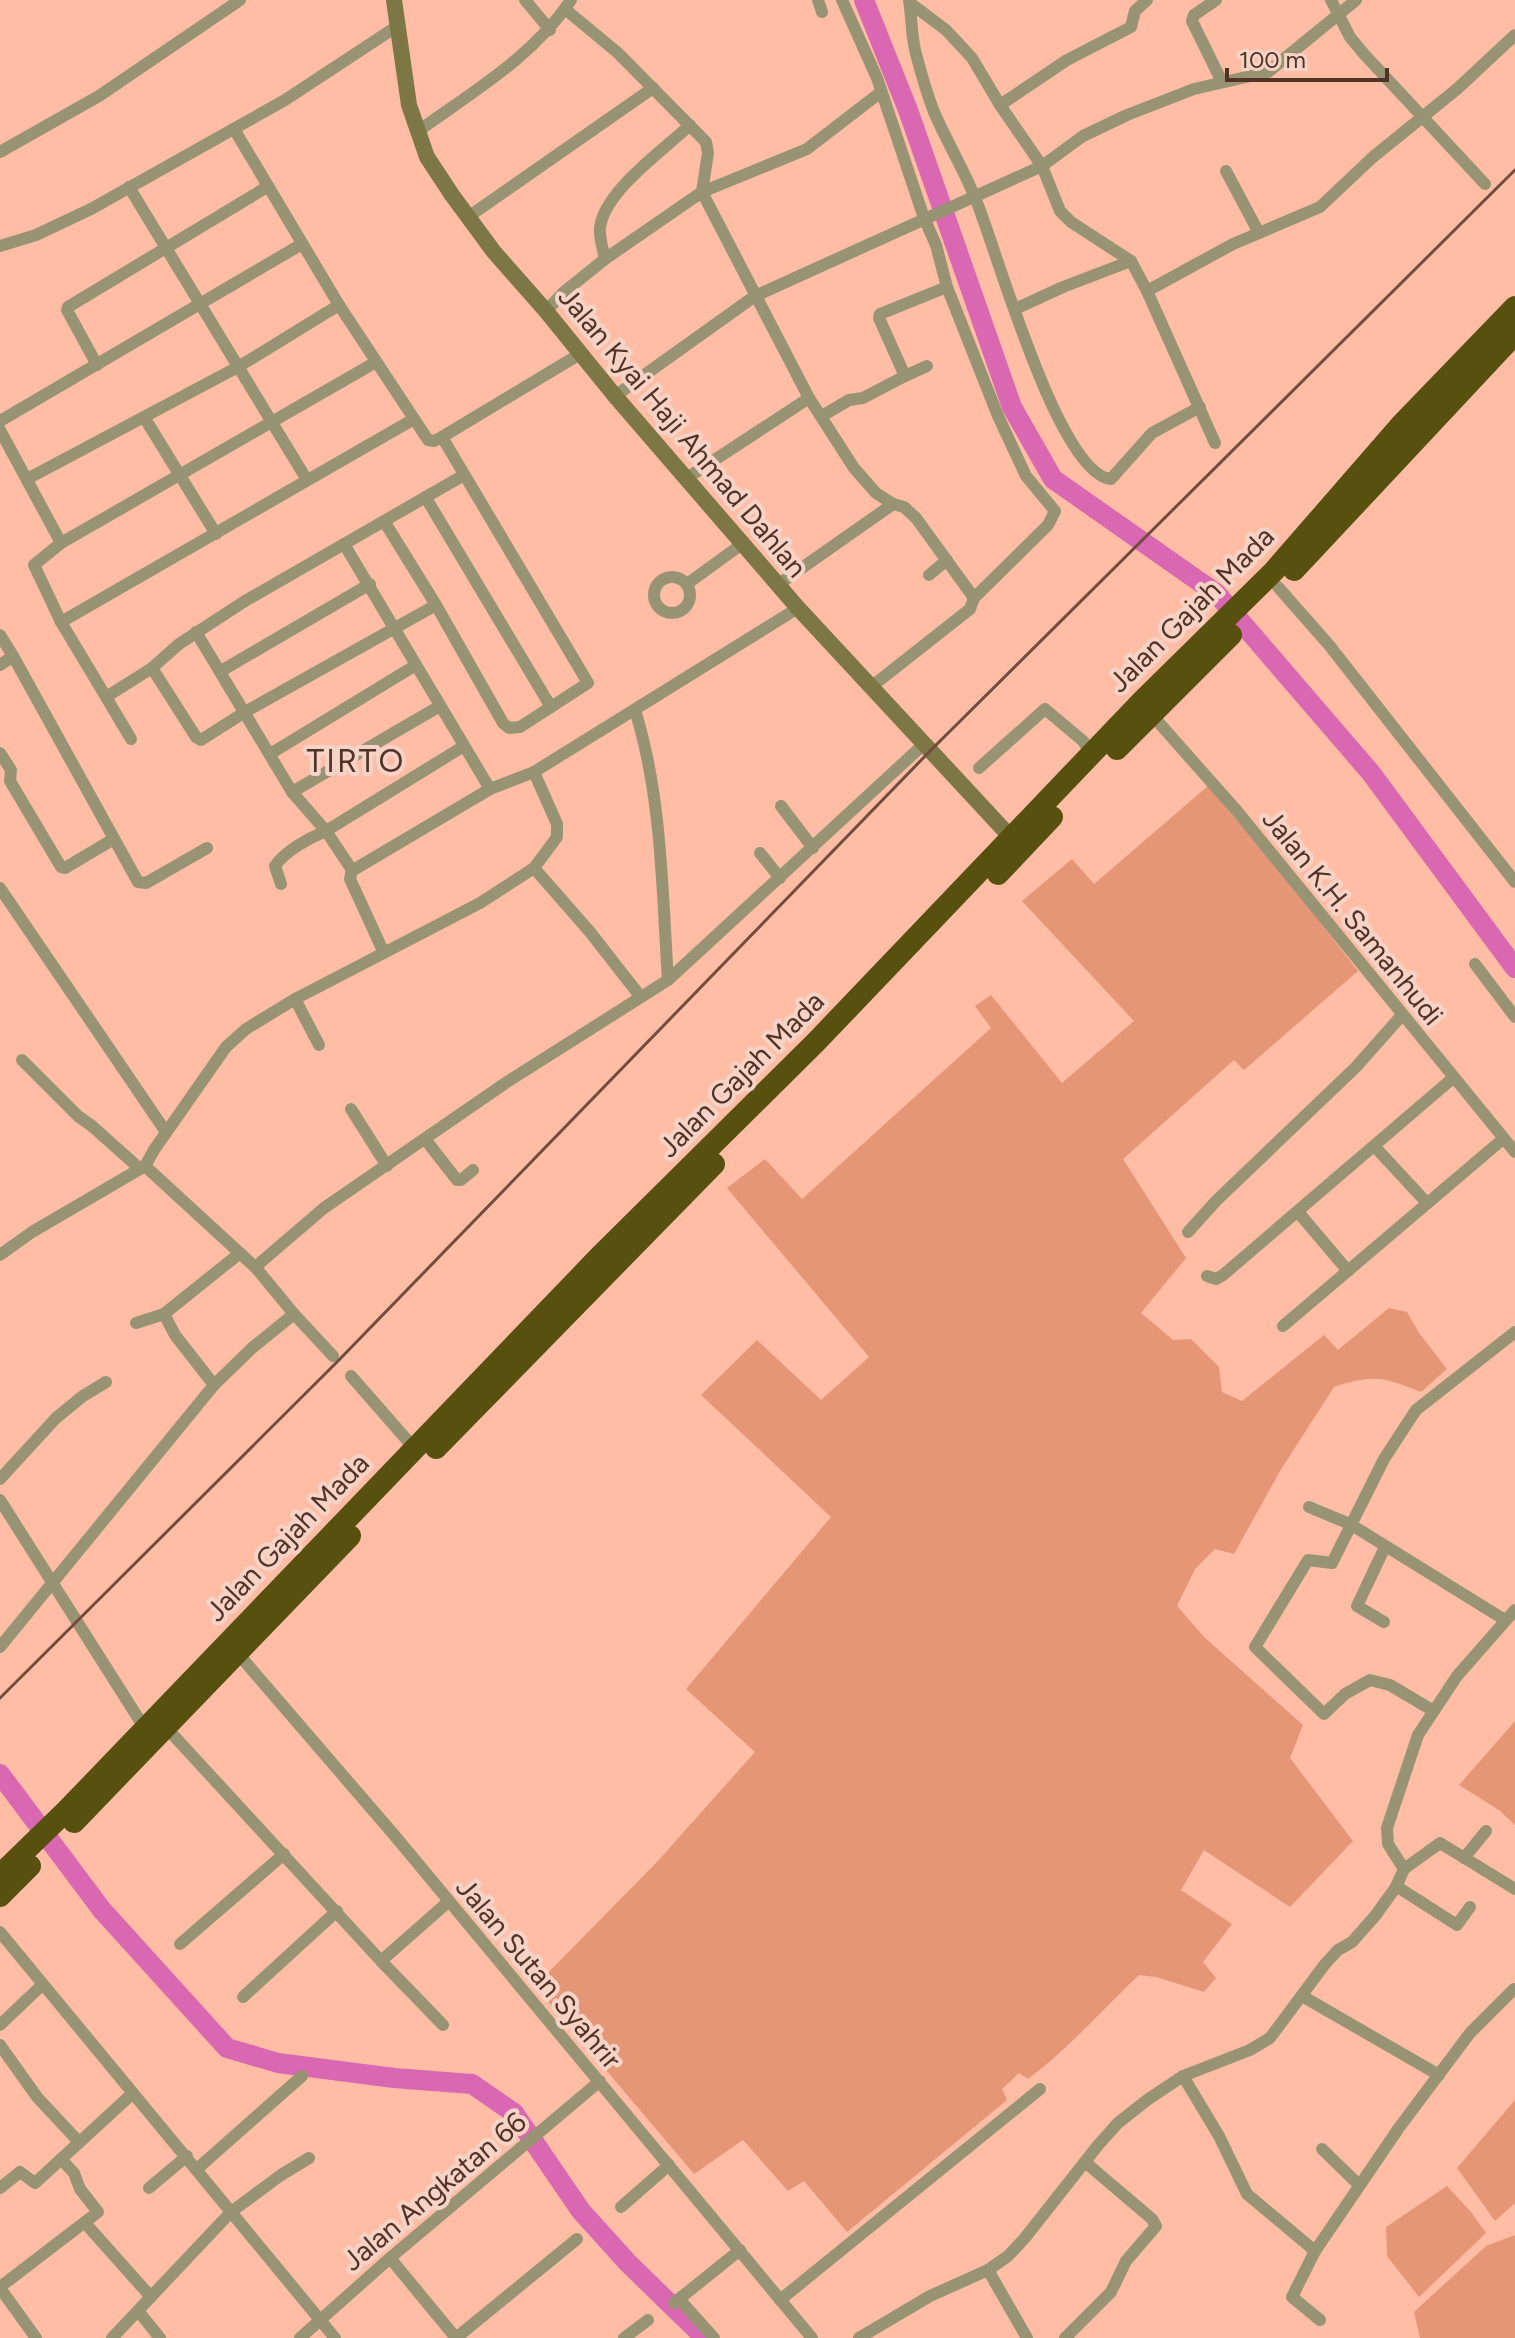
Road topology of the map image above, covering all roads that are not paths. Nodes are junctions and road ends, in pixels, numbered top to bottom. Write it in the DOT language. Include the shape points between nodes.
graph roads {
  1 [pos="240,0"];
  2 [pos="394,0"];
  3 [pos="525,0"];
  4 [pos="842,0"];
  5 [pos="1147,0"];
  6 [pos="1216,0"];
  7 [pos="1331,0"];
  8 [pos="1356,0"];
  9 [pos="910,1"];
  10 [pos="568,4"];
  11 [pos="1339,14"];
  12 [pos="399,25"];
  13 [pos="550,30"];
  14 [pos="1515,35"];
  15 [pos="1222,82"];
  16 [pos="653,88"];
  17 [pos="881,92"];
  18 [pos="1000,105"];
  19 [pos="1422,119"];
  20 [pos="690,125"];
  21 [pos="234,129"];
  22 [pos="417,132"];
  23 [pos="0,152"];
  24 [pos="1042,166"];
  25 [pos="1226,171"];
  26 [pos="1485,184"];
  27 [pos="129,187"];
  28 [pos="267,187"];
  29 [pos="702,192"];
  30 [pos="975,197"];
  31 [pos="468,217"];
  32 [pos="926,217"];
  33 [pos="1259,233"];
  34 [pos="302,244"];
  35 [pos="0,246"];
  36 [pos="166,248"];
  37 [pos="605,259"];
  38 [pos="1131,261"];
  39 [pos="947,287"];
  40 [pos="1147,291"];
  41 [pos="755,296"];
  42 [pos="201,305"];
  43 [pos="339,305"];
  44 [pos="1515,307"];
  45 [pos="1015,309"];
  46 [pos="546,311"];
  47 [pos="1515,334"];
  48 [pos="580,354"];
  49 [pos="376,362"];
  50 [pos="97,365"];
  51 [pos="927,366"];
  52 [pos="238,367"];
  53 [pos="905,376"];
  54 [pos="615,396"];
  55 [pos="809,398"];
  56 [pos="1200,407"];
  57 [pos="822,416"];
  58 [pos="144,417"];
  59 [pos="414,419"];
  60 [pos="0,421"];
  61 [pos="271,422"];
  62 [pos="0,430"];
  63 [pos="442,437"];
  64 [pos="1215,443"];
  65 [pos="180,475"];
  66 [pos="464,475"];
  67 [pos="687,478"];
  68 [pos="27,479"];
  69 [pos="307,480"];
  70 [pos="426,498"];
  71 [pos="893,504"];
  72 [pos="384,521"];
  73 [pos="216,534"];
  74 [pos="61,543"];
  75 [pos="344,544"];
  76 [pos="742,544"];
  77 [pos="947,560"];
  78 [pos="929,575"];
  79 [pos="370,584"];
  80 [pos="687,584"];
  81 [pos="779,584"];
  82 [pos="1278,587"];
  83 [pos="974,598"];
  84 [pos="1256,599"];
  85 [pos="436,605"];
  86 [pos="798,608"];
  87 [pos="61,622"];
  88 [pos="394,627"];
  89 [pos="196,632"];
  90 [pos="1222,634"];
  91 [pos="0,635"];
  92 [pos="13,656"];
  93 [pos="0,665"];
  94 [pos="416,665"];
  95 [pos="152,668"];
  96 [pos="221,671"];
  97 [pos="871,687"];
  98 [pos="106,697"];
  99 [pos="440,706"];
  100 [pos="551,707"];
  101 [pos="635,710"];
  102 [pos="245,712"];
  103 [pos="1152,715"];
  104 [pos="131,739"];
  105 [pos="925,743"];
  106 [pos="464,746"];
  107 [pos="0,753"];
  108 [pos="270,754"];
  109 [pos="1092,754"];
  110 [pos="979,768"];
  111 [pos="534,772"];
  112 [pos="5,780"];
  113 [pos="490,789"];
  114 [pos="292,792"];
  115 [pos="781,806"];
  116 [pos="326,831"];
  117 [pos="112,840"];
  118 [pos="1016,844"];
  119 [pos="207,848"];
  120 [pos="813,848"];
  121 [pos="760,853"];
  122 [pos="534,868"];
  123 [pos="352,869"];
  124 [pos="780,878"];
  125 [pos="1515,882"];
  126 [pos="281,884"];
  127 [pos="0,888"];
  128 [pos="937,927"];
  129 [pos="384,953"];
  130 [pos="1475,964"];
  131 [pos="668,980"];
  132 [pos="640,996"];
  133 [pos="295,999"];
  134 [pos="1402,1015"];
  135 [pos="1515,1017"];
  136 [pos="319,1045"];
  137 [pos="22,1060"];
  138 [pos="1453,1078"];
  139 [pos="351,1109"];
  140 [pos="166,1132"];
  141 [pos="425,1139"];
  142 [pos="1503,1139"];
  143 [pos="1375,1147"];
  144 [pos="1515,1152"];
  145 [pos="387,1166"];
  146 [pos="142,1167"];
  147 [pos="473,1170"];
  148 [pos="1427,1203"];
  149 [pos="1298,1212"];
  150 [pos="1188,1232"];
  151 [pos="240,1253"];
  152 [pos="0,1255"];
  153 [pos="256,1268"];
  154 [pos="1348,1271"];
  155 [pos="1207,1276"];
  156 [pos="164,1314"];
  157 [pos="294,1314"];
  158 [pos="136,1323"];
  159 [pos="1283,1326"];
  160 [pos="1515,1332"];
  161 [pos="333,1356"];
  162 [pos="351,1376"];
  163 [pos="106,1382"];
  164 [pos="214,1385"];
  165 [pos="414,1448"];
  166 [pos="0,1479"];
  167 [pos="0,1500"];
  168 [pos="1309,1507"];
  169 [pos="1350,1524"];
  170 [pos="1385,1547"];
  171 [pos="53,1584"];
  172 [pos="1515,1610"];
  173 [pos="1505,1620"];
  174 [pos="1384,1622"];
  175 [pos="0,1647"];
  176 [pos="232,1647"];
  177 [pos="1432,1710"];
  178 [pos="155,1728"];
  179 [pos="1486,1831"];
  180 [pos="284,1854"];
  181 [pos="1464,1858"];
  182 [pos="1404,1869"];
  183 [pos="10,1872"];
  184 [pos="1396,1886"];
  185 [pos="1515,1889"];
  186 [pos="0,1896"];
  187 [pos="448,1902"];
  188 [pos="1470,1907"];
  189 [pos="337,1911"];
  190 [pos="0,1932"];
  191 [pos="180,1944"];
  192 [pos="381,1961"];
  193 [pos="42,1985"];
  194 [pos="1514,1989"];
  195 [pos="1302,1996"];
  196 [pos="243,1997"];
  197 [pos="0,2025"];
  198 [pos="443,2025"];
  199 [pos="0,2045"];
  200 [pos="1439,2075"];
  201 [pos="302,2076"];
  202 [pos="1183,2076"];
  203 [pos="600,2081"];
  204 [pos="1040,2089"];
  205 [pos="133,2093"];
  206 [pos="78,2141"];
  207 [pos="1322,2149"];
  208 [pos="187,2156"];
  209 [pos="309,2158"];
  210 [pos="61,2159"];
  211 [pos="1085,2162"];
  212 [pos="669,2165"];
  213 [pos="197,2169"];
  214 [pos="1359,2185"];
  215 [pos="0,2188"];
  216 [pos="149,2188"];
  217 [pos="621,2207"];
  218 [pos="231,2212"];
  219 [pos="86,2224"];
  220 [pos="577,2239"];
  221 [pos="740,2250"];
  222 [pos="1315,2251"];
  223 [pos="390,2258"];
  224 [pos="988,2270"];
  225 [pos="0,2288"];
  226 [pos="151,2297"];
  227 [pos="780,2300"];
  228 [pos="139,2312"];
  229 [pos="320,2319"];
  230 [pos="648,2320"];
  231 [pos="1320,2320"];
  232 [pos="36,2338"];
  233 [pos="112,2338"];
  234 [pos="160,2338"];
  235 [pos="300,2338"];
  236 [pos="335,2338"];
  237 [pos="456,2338"];
  238 [pos="624,2338"];
  239 [pos="714,2338"];
  240 [pos="812,2338"];
  241 [pos="859,2338"];
  242 [pos="1027,2338"];
  243 [pos="1065,2338"];
  1 -- 23 [label="street" via="99,96"];
  2 -- 12 [label="street, Jalan Kyai Haji Ahmad Dahlan"];
  3 -- 13 [label="street"];
  4 -- 17 [label="street"];
  5 -- 18 [label="street" via="1135,11 1131,27 1067,60"];
  6 -- 15 [label="street" via="1192,21"];
  7 -- 11 [label="street"];
  8 -- 11 [label="street"];
  9 -- 18 [label="street" via="967,51"];
  9 -- 30 [label="street" via="910,25 934,110"];
  10 -- 13 [label="street"];
  10 -- 16 [label="street"];
  11 -- 15 [label="street" via="1268,72"];
  11 -- 19 [label="street" via="1357,45"];
  12 -- 21 [label="street"];
  12 -- 22 [label="street, Jalan Kyai Haji Ahmad Dahlan"];
  13 -- 22 [label="street"];
  14 -- 19 [label="street"];
  15 -- 24 [label="street" via="1116,120"];
  16 -- 20 [label="street"];
  16 -- 31 [label="street"];
  17 -- 29 [label="street" via="807,149"];
  17 -- 32 [label="street"];
  18 -- 24 [label="street"];
  19 -- 26 [label="street"];
  19 -- 33 [label="street" via="1320,207"];
  20 -- 29 [label="street" via="708,146"];
  20 -- 37 [label="street" via="639,168 608,208 599,233"];
  21 -- 27 [label="street"];
  21 -- 28 [label="street"];
  22 -- 31 [label="street, Jalan Kyai Haji Ahmad Dahlan" via="427,157"];
  24 -- 30 [label="street"];
  24 -- 38 [label="street" via="1060,211"];
  25 -- 33 [label="street"];
  27 -- 35 [label="street" via="69,221"];
  27 -- 36 [label="street"];
  28 -- 34 [label="street"];
  28 -- 36 [label="street"];
  29 -- 37 [label="street"];
  29 -- 41 [label="street"];
  30 -- 32 [label="street"];
  30 -- 45 [label="street"];
  31 -- 46 [label="street, Jalan Kyai Haji Ahmad Dahlan"];
  32 -- 39 [label="street"];
  32 -- 41 [label="street"];
  33 -- 40 [label="street"];
  34 -- 42 [label="street"];
  34 -- 43 [label="street"];
  36 -- 42 [label="street"];
  36 -- 50 [label="street" via="68,307"];
  37 -- 46 [label="street"];
  38 -- 40 [label="street"];
  38 -- 45 [label="street"];
  39 -- 53 [label="street" via="880,314"];
  39 -- 83 [label="street" via="1020,467 1055,511 1048,525"];
  40 -- 56 [label="street"];
  41 -- 54 [label="street"];
  41 -- 55 [label="street"];
  42 -- 50 [label="street"];
  42 -- 52 [label="street"];
  43 -- 49 [label="street"];
  43 -- 52 [label="street"];
  44 -- 84 [label="highway, Jalan Gajah Mada" via="1401,425 1274,571"];
  45 -- 56 [label="street" via="1057,417 1082,457 1106,478 1111,479 1152,433"];
  46 -- 48 [label="street, Jalan Kyai Haji Ahmad Dahlan"];
  47 -- 82 [label="highway, Jalan Gajah Mada"];
  48 -- 54 [label="street, Jalan Kyai Haji Ahmad Dahlan"];
  48 -- 63 [label="street"];
  49 -- 59 [label="street"];
  49 -- 61 [label="street"];
  50 -- 60 [label="street"];
  51 -- 53 [label="street"];
  52 -- 58 [label="street"];
  52 -- 61 [label="street"];
  53 -- 57 [label="street"];
  54 -- 67 [label="street, Jalan Kyai Haji Ahmad Dahlan"];
  55 -- 57 [label="street"];
  55 -- 67 [label="street"];
  56 -- 64 [label="street"];
  57 -- 71 [label="street" via="860,476"];
  58 -- 65 [label="street"];
  58 -- 68 [label="street"];
  59 -- 63 [label="street" via="428,440"];
  59 -- 69 [label="street"];
  61 -- 65 [label="street"];
  61 -- 69 [label="street"];
  62 -- 68 [label="street"];
  63 -- 66 [label="street"];
  65 -- 73 [label="street"];
  65 -- 74 [label="street"];
  66 -- 70 [label="street"];
  66 -- 100 [label="street" via="587,678 583,688"];
  67 -- 76 [label="street, Jalan Kyai Haji Ahmad Dahlan"];
  68 -- 74 [label="street"];
  69 -- 73 [label="street"];
  70 -- 72 [label="street"];
  70 -- 100 [label="street"];
  71 -- 77 [label="street" via="916,518"];
  71 -- 81 [label="street"];
  72 -- 75 [label="street"];
  72 -- 85 [label="street"];
  73 -- 87 [label="street"];
  74 -- 87 [label="street" via="34,565"];
  75 -- 79 [label="street"];
  75 -- 89 [label="street"];
  76 -- 80 [label="street"];
  76 -- 81 [label="street, Jalan Kyai Haji Ahmad Dahlan"];
  77 -- 78 [label="street"];
  77 -- 83 [label="street"];
  79 -- 88 [label="street"];
  79 -- 96 [label="street"];
  81 -- 86 [label="street, Jalan Kyai Haji Ahmad Dahlan"];
  82 -- 84 [label="highway, Jalan Gajah Mada"];
  82 -- 125 [label="street"];
  83 -- 97 [label="street" via="970,609"];
  84 -- 90 [label="highway, Jalan Gajah Mada"];
  85 -- 88 [label="street"];
  85 -- 100 [label="street" via="503,723 514,729"];
  86 -- 97 [label="street, Jalan Kyai Haji Ahmad Dahlan"];
  86 -- 101 [label="street"];
  87 -- 98 [label="street"];
  88 -- 94 [label="street"];
  88 -- 102 [label="street"];
  89 -- 95 [label="street"];
  89 -- 96 [label="street"];
  90 -- 103 [label="highway, Jalan Gajah Mada"];
  90 -- 109 [label="highway, Jalan Gajah Mada"];
  91 -- 92 [label="street"];
  92 -- 93 [label="street"];
  92 -- 117 [label="street"];
  94 -- 99 [label="street"];
  94 -- 108 [label="street"];
  95 -- 98 [label="street"];
  95 -- 102 [label="street" via="201,740"];
  96 -- 102 [label="street"];
  97 -- 105 [label="street, Jalan Kyai Haji Ahmad Dahlan"];
  98 -- 104 [label="street"];
  99 -- 106 [label="street"];
  99 -- 114 [label="street"];
  101 -- 111 [label="street"];
  101 -- 131 [label="street" via="654,794"];
  102 -- 108 [label="street"];
  103 -- 118 [label="highway, Jalan Gajah Mada"];
  103 -- 134 [label="street, Jalan K.H. Samanhudi"];
  105 -- 118 [label="street, Jalan Kyai Haji Ahmad Dahlan"];
  105 -- 120 [label="street"];
  106 -- 113 [label="street"];
  106 -- 116 [label="street"];
  107 -- 112 [label="street" via="11,770"];
  108 -- 114 [label="street"];
  109 -- 110 [label="street" via="1045,709"];
  109 -- 118 [label="highway, Jalan Gajah Mada"];
  111 -- 113 [label="street"];
  111 -- 122 [label="street" via="557,824 557,837"];
  112 -- 117 [label="street" via="63,868"];
  113 -- 123 [label="street"];
  114 -- 116 [label="street"];
  115 -- 120 [label="street"];
  116 -- 123 [label="street"];
  116 -- 126 [label="street" via="276,863"];
  117 -- 119 [label="street" via="141,884"];
  118 -- 128 [label="highway, Jalan Gajah Mada"];
  120 -- 124 [label="street"];
  121 -- 124 [label="street"];
  122 -- 129 [label="street"];
  122 -- 132 [label="street"];
  123 -- 129 [label="street" via="350,879"];
  124 -- 131 [label="street"];
  127 -- 140 [label="street"];
  128 -- 165 [label="highway, Jalan Gajah Mada" via="602,1254"];
  128 -- 176 [label="highway, Jalan Gajah Mada" via="381,1503"];
  129 -- 133 [label="street"];
  130 -- 135 [label="street"];
  131 -- 132 [label="street"];
  132 -- 141 [label="street"];
  133 -- 136 [label="street"];
  133 -- 140 [label="street" via="226,1047"];
  134 -- 138 [label="street, Jalan K.H. Samanhudi"];
  134 -- 150 [label="street"];
  137 -- 146 [label="street" via="78,1116"];
  138 -- 142 [label="street, Jalan K.H. Samanhudi"];
  138 -- 143 [label="street"];
  139 -- 145 [label="street"];
  140 -- 146 [label="street"];
  141 -- 145 [label="street"];
  141 -- 147 [label="street" via="458,1181"];
  142 -- 144 [label="street, Jalan K.H. Samanhudi"];
  142 -- 148 [label="street"];
  143 -- 148 [label="street"];
  143 -- 149 [label="street"];
  145 -- 153 [label="street" via="324,1208"];
  146 -- 151 [label="street"];
  146 -- 152 [label="street"];
  148 -- 154 [label="street"];
  149 -- 154 [label="street"];
  149 -- 155 [label="street" via="1218,1278"];
  151 -- 153 [label="street"];
  151 -- 156 [label="street"];
  153 -- 157 [label="street"];
  154 -- 159 [label="street"];
  156 -- 158 [label="street"];
  156 -- 164 [label="street"];
  157 -- 161 [label="street"];
  157 -- 164 [label="street"];
  160 -- 169 [label="street" via="1416,1410"];
  162 -- 165 [label="street"];
  163 -- 166 [label="street" via="56,1418"];
  164 -- 171 [label="street"];
  165 -- 176 [label="highway, Jalan Gajah Mada"];
  167 -- 171 [label="street"];
  168 -- 169 [label="street"];
  169 -- 170 [label="street"];
  169 -- 177 [label="street" via="1332,1563 1308,1560 1255,1649 1324,1714 1370,1680 1390,1685"];
  170 -- 173 [label="street"];
  170 -- 174 [label="street" via="1357,1605"];
  171 -- 175 [label="street"];
  171 -- 178 [label="street"];
  172 -- 173 [label="street"];
  173 -- 177 [label="street"];
  176 -- 178 [label="highway, Jalan Gajah Mada"];
  176 -- 187 [label="street, Jalan Sutan Syahrir"];
  177 -- 182 [label="street" via="1408,1760 1387,1828 1388,1844"];
  178 -- 180 [label="street"];
  178 -- 183 [label="highway, Jalan Gajah Mada"];
  179 -- 181 [label="street"];
  180 -- 189 [label="street"];
  180 -- 191 [label="street"];
  181 -- 182 [label="street" via="1440,1843"];
  181 -- 185 [label="street"];
  182 -- 184 [label="street"];
  183 -- 186 [label="highway, Jalan Gajah Mada"];
  184 -- 188 [label="street" via="1457,1925"];
  184 -- 195 [label="street"];
  187 -- 192 [label="street"];
  187 -- 203 [label="street, Jalan Sutan Syahrir"];
  189 -- 192 [label="street"];
  189 -- 196 [label="street"];
  190 -- 193 [label="street"];
  192 -- 198 [label="street"];
  193 -- 197 [label="street"];
  193 -- 205 [label="street"];
  194 -- 200 [label="street" via="1470,2033"];
  195 -- 200 [label="street"];
  195 -- 202 [label="street" via="1277,2030 1254,2048"];
  199 -- 206 [label="street" via="37,2097"];
  200 -- 214 [label="street"];
  201 -- 213 [label="street"];
  202 -- 211 [label="street" via="1118,2123"];
  202 -- 222 [label="street" via="1247,2194"];
  203 -- 212 [label="street, Jalan Sutan Syahrir"];
  203 -- 223 [label="street, Jalan Angkatan 66"];
  204 -- 227 [label="street"];
  205 -- 206 [label="street"];
  205 -- 208 [label="street"];
  206 -- 210 [label="street"];
  207 -- 214 [label="street"];
  208 -- 213 [label="street"];
  208 -- 216 [label="street"];
  209 -- 218 [label="street"];
  210 -- 215 [label="street" via="35,2183 20,2172"];
  210 -- 219 [label="street" via="98,2211"];
  211 -- 224 [label="street" via="1024,2239"];
  211 -- 243 [label="street" via="1156,2226 1126,2261 1111,2292"];
  212 -- 217 [label="street"];
  212 -- 221 [label="street, Jalan Sutan Syahrir"];
  213 -- 218 [label="street"];
  214 -- 222 [label="street"];
  218 -- 226 [label="street"];
  218 -- 229 [label="street"];
  219 -- 225 [label="street"];
  219 -- 226 [label="street"];
  220 -- 237 [label="street"];
  221 -- 227 [label="street, Jalan Sutan Syahrir"];
  221 -- 239 [label="street" via="676,2301"];
  222 -- 231 [label="street" via="1291,2296"];
  223 -- 229 [label="street, Jalan Angkatan 66"];
  223 -- 237 [label="street"];
  224 -- 241 [label="street" via="930,2296"];
  224 -- 242 [label="street"];
  225 -- 232 [label="street"];
  226 -- 228 [label="street"];
  227 -- 240 [label="street, Jalan Sutan Syahrir"];
  228 -- 233 [label="street"];
  228 -- 234 [label="street"];
  229 -- 235 [label="street, Jalan Angkatan 66"];
  229 -- 236 [label="street"];
  230 -- 238 [label="street"];
}
